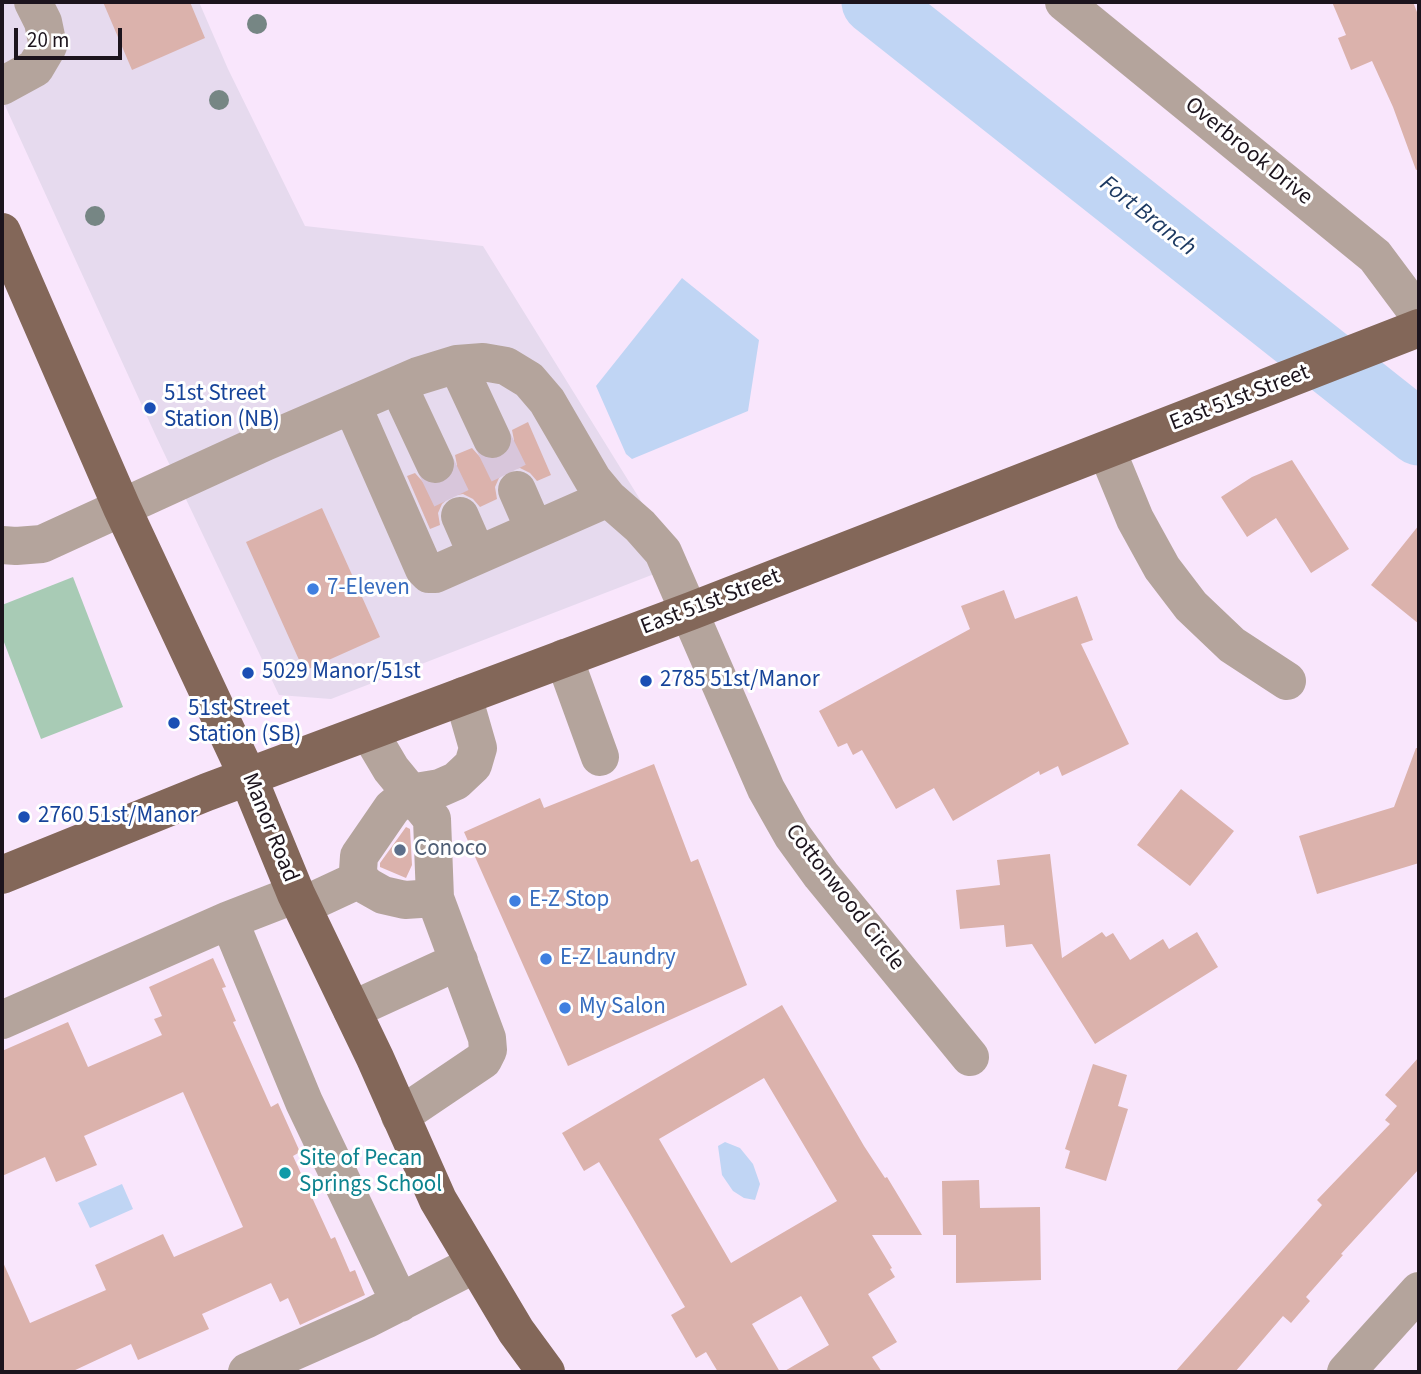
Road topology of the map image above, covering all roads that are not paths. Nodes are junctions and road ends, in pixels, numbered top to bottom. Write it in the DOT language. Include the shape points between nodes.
graph roads {
  1 [pos="33,2"];
  2 [pos="1064,2"];
  3 [pos="2,86"];
  4 [pos="2,232"];
  5 [pos="1419,315"];
  6 [pos="1419,328"];
  7 [pos="457,364"];
  8 [pos="398,385"];
  9 [pos="352,405"];
  10 [pos="492,439"];
  11 [pos="1107,451"];
  12 [pos="435,464"];
  13 [pos="517,490"];
  14 [pos="608,498"];
  15 [pos="122,508"];
  16 [pos="460,516"];
  17 [pos="534,529"];
  18 [pos="2,545"];
  19 [pos="477,555"];
  20 [pos="691,611"];
  21 [pos="564,658"];
  22 [pos="1287,681"];
  23 [pos="463,696"];
  24 [pos="369,732"];
  25 [pos="600,757"];
  26 [pos="248,777"];
  27 [pos="410,793"];
  28 [pos="2,874"];
  29 [pos="360,879"];
  30 [pos="435,898"];
  31 [pos="299,900"];
  32 [pos="229,920"];
  33 [pos="458,961"];
  34 [pos="352,1010"];
  35 [pos="2,1020"];
  36 [pos="970,1056"];
  37 [pos="401,1116"];
  38 [pos="475,1264"];
  39 [pos="1419,1291"];
  40 [pos="400,1303"];
  41 [pos="247,1372"];
  42 [pos="546,1372"];
  43 [pos="1346,1372"];
  1 -- 3 [label="street" via="48,46 35,68"];
  2 -- 5 [label="street, Overbrook Drive" via="1374,256"];
  4 -- 15 [label="main road, Manor Road"];
  6 -- 11 [label="main road, East 51st Street"];
  7 -- 8 [label="street, Cottonwood Circle"];
  7 -- 10 [label="street"];
  7 -- 14 [label="street, Cottonwood Circle" via="506,366 529,380"];
  8 -- 9 [label="street, Cottonwood Circle"];
  8 -- 12 [label="street"];
  9 -- 15 [label="street, Cottonwood Circle"];
  9 -- 19 [label="street" via="424,569 435,574"];
  11 -- 20 [label="main road, East 51st Street"];
  11 -- 22 [label="street" via="1161,568 1191,606 1233,645"];
  13 -- 17 [label="street"];
  14 -- 17 [label="street"];
  14 -- 20 [label="street, Cottonwood Circle" via="663,552"];
  15 -- 18 [label="street, Cottonwood Circle" via="42,544"];
  15 -- 26 [label="main road, Manor Road"];
  16 -- 19 [label="street"];
  17 -- 19 [label="street"];
  20 -- 21 [label="main road, East 51st Street"];
  20 -- 36 [label="street, Cottonwood Circle" via="766,789 792,835"];
  21 -- 23 [label="main road, East 51st Street"];
  21 -- 25 [label="street"];
  23 -- 24 [label="main road, East 51st Street"];
  23 -- 27 [label="street" via="478,748 473,765 456,781"];
  24 -- 26 [label="main road, East 51st Street"];
  24 -- 27 [label="street"];
  26 -- 28 [label="main road, East 51st Street"];
  26 -- 31 [label="main road, Manor Road"];
  27 -- 29 [label="street" via="392,808 359,856"];
  27 -- 30 [label="street" via="432,819"];
  29 -- 30 [label="street" via="383,895 405,900"];
  29 -- 31 [label="street"];
  30 -- 33 [label="street"];
  31 -- 32 [label="street"];
  31 -- 34 [label="main road, Manor Road"];
  32 -- 35 [label="street"];
  32 -- 40 [label="street" via="304,1102"];
  33 -- 34 [label="street"];
  33 -- 37 [label="street" via="488,1050 483,1060"];
  34 -- 37 [label="main road, Manor Road"];
  37 -- 38 [label="main road, Manor Road" via="438,1200"];
  38 -- 40 [label="street"];
  38 -- 42 [label="main road, Manor Road"];
  39 -- 43 [label="street"];
  40 -- 41 [label="street"];
}
